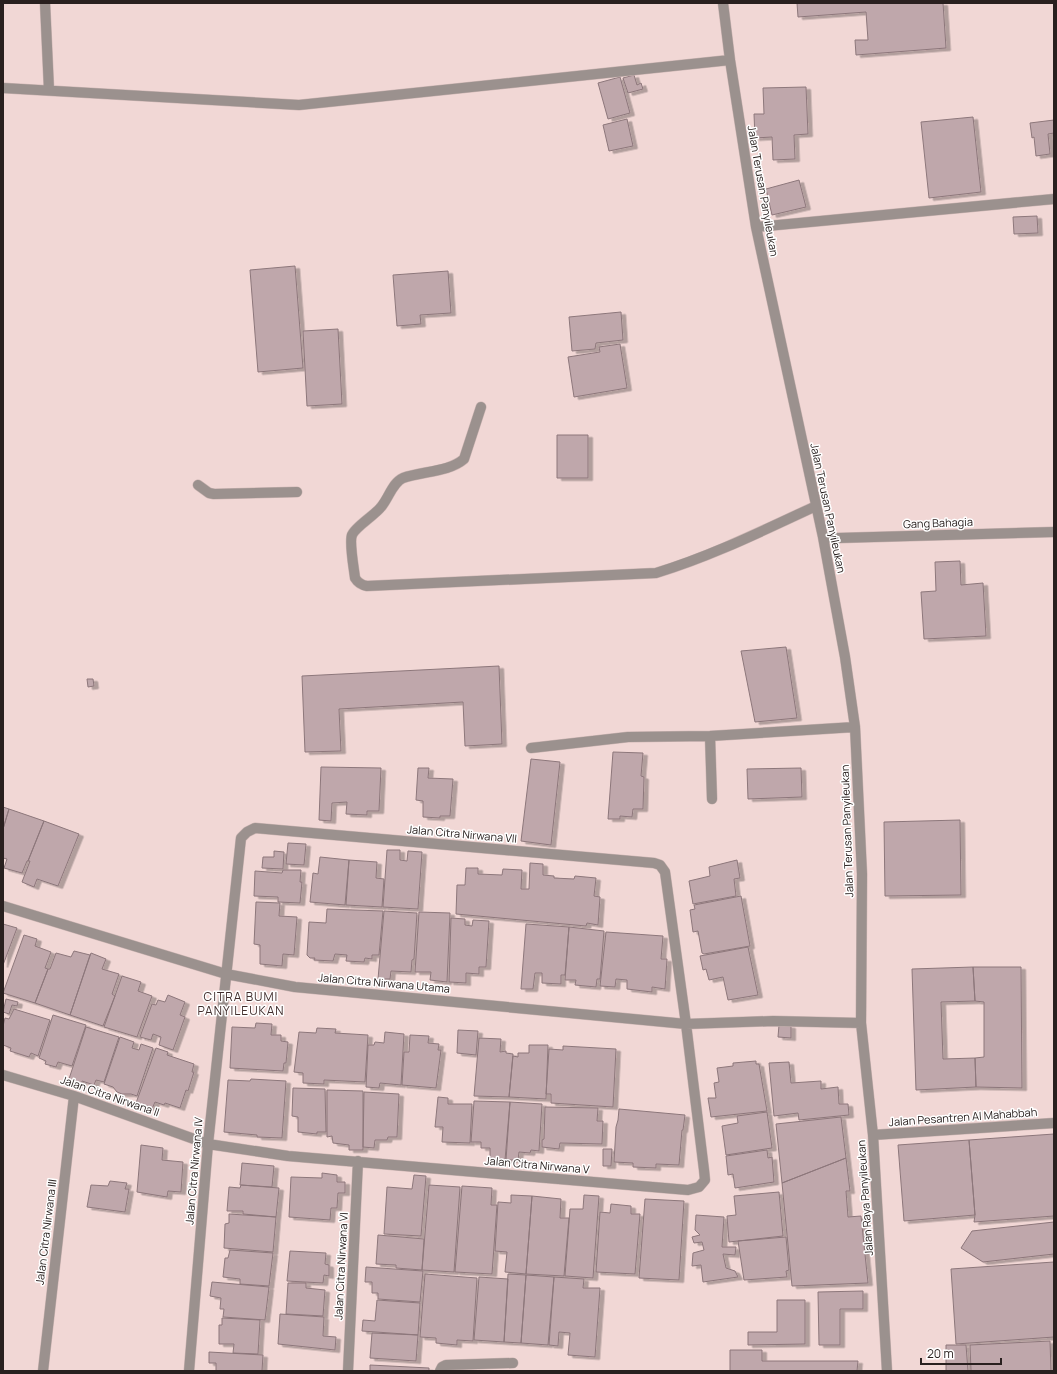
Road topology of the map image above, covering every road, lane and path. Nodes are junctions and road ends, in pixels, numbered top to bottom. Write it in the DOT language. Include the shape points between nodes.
graph roads {
  1 [pos="46,3"];
  2 [pos="723,3"];
  3 [pos="730,60"];
  4 [pos="3,88"];
  5 [pos="49,90"];
  6 [pos="1054,199"];
  7 [pos="756,227"];
  8 [pos="481,407"];
  9 [pos="198,484"];
  10 [pos="297,492"];
  11 [pos="816,506"];
  12 [pos="1054,532"];
  13 [pos="823,537"];
  14 [pos="855,727"];
  15 [pos="710,736"];
  16 [pos="531,748"];
  17 [pos="712,799"];
  18 [pos="3,906"];
  19 [pos="226,974"];
  20 [pos="861,1023"];
  21 [pos="686,1024"];
  22 [pos="3,1075"];
  23 [pos="74,1096"];
  24 [pos="1054,1123"];
  25 [pos="873,1135"];
  26 [pos="208,1144"];
  27 [pos="358,1161"];
  28 [pos="513,1363"];
  29 [pos="43,1371"];
  30 [pos="189,1371"];
  31 [pos="348,1371"];
  32 [pos="440,1371"];
  33 [pos="887,1371"];
  1 -- 5 [label="street"];
  2 -- 3 [label="street, Jalan Terusan Panyileukan"];
  3 -- 5 [label="street" via="299,105"];
  3 -- 7 [label="street, Jalan Terusan Panyileukan"];
  4 -- 5 [label="street"];
  6 -- 7 [label="street"];
  7 -- 11 [label="street, Jalan Terusan Panyileukan"];
  8 -- 11 [label="street" via="464,459 451,468 430,471 399,481 381,507 352,535 355,578 358,583 367,586 656,573 727,548"];
  9 -- 10 [label="street" via="214,494"];
  11 -- 13 [label="street, Jalan Terusan Panyileukan"];
  12 -- 13 [label="street, Gang Bahagia"];
  13 -- 14 [label="street, Jalan Terusan Panyileukan"];
  14 -- 15 [label="street"];
  14 -- 20 [label="street, Jalan Terusan Panyileukan" via="862,874"];
  15 -- 16 [label="street" via="628,737"];
  15 -- 17 [label="street"];
  18 -- 19 [label="street, Jalan Citra Nirwana Utama"];
  19 -- 21 [label="street, Jalan Citra Nirwana Utama" via="295,987"];
  19 -- 21 [label="street, Jalan Citra Nirwana VII" via="242,838 255,828 654,863 660,865 665,872"];
  19 -- 26 [label="street, Jalan Citra Nirwana IV"];
  20 -- 21 [label="street, Jalan Citra Nirwana Utama" via="773,1021"];
  20 -- 25 [label="street, Jalan Raya Panyileukan"];
  21 -- 27 [label="street, Jalan Citra Nirwana V" via="705,1180 700,1186 688,1190"];
  22 -- 23 [label="street, Jalan Citra Nirwana II"];
  23 -- 26 [label="street, Jalan Citra Nirwana II"];
  23 -- 29 [label="street, Jalan Citra Nirwana III"];
  24 -- 25 [label="street, Jalan Pesantren Al Mahabbah"];
  25 -- 33 [label="street, Jalan Raya Panyileukan"];
  26 -- 27 [label="street, Jalan Citra Nirwana V" via="288,1156"];
  26 -- 30 [label="street, Jalan Citra Nirwana IV"];
  27 -- 31 [label="street, Jalan Citra Nirwana VI"];
  28 -- 32 [label="street" via="446,1365"];
}
